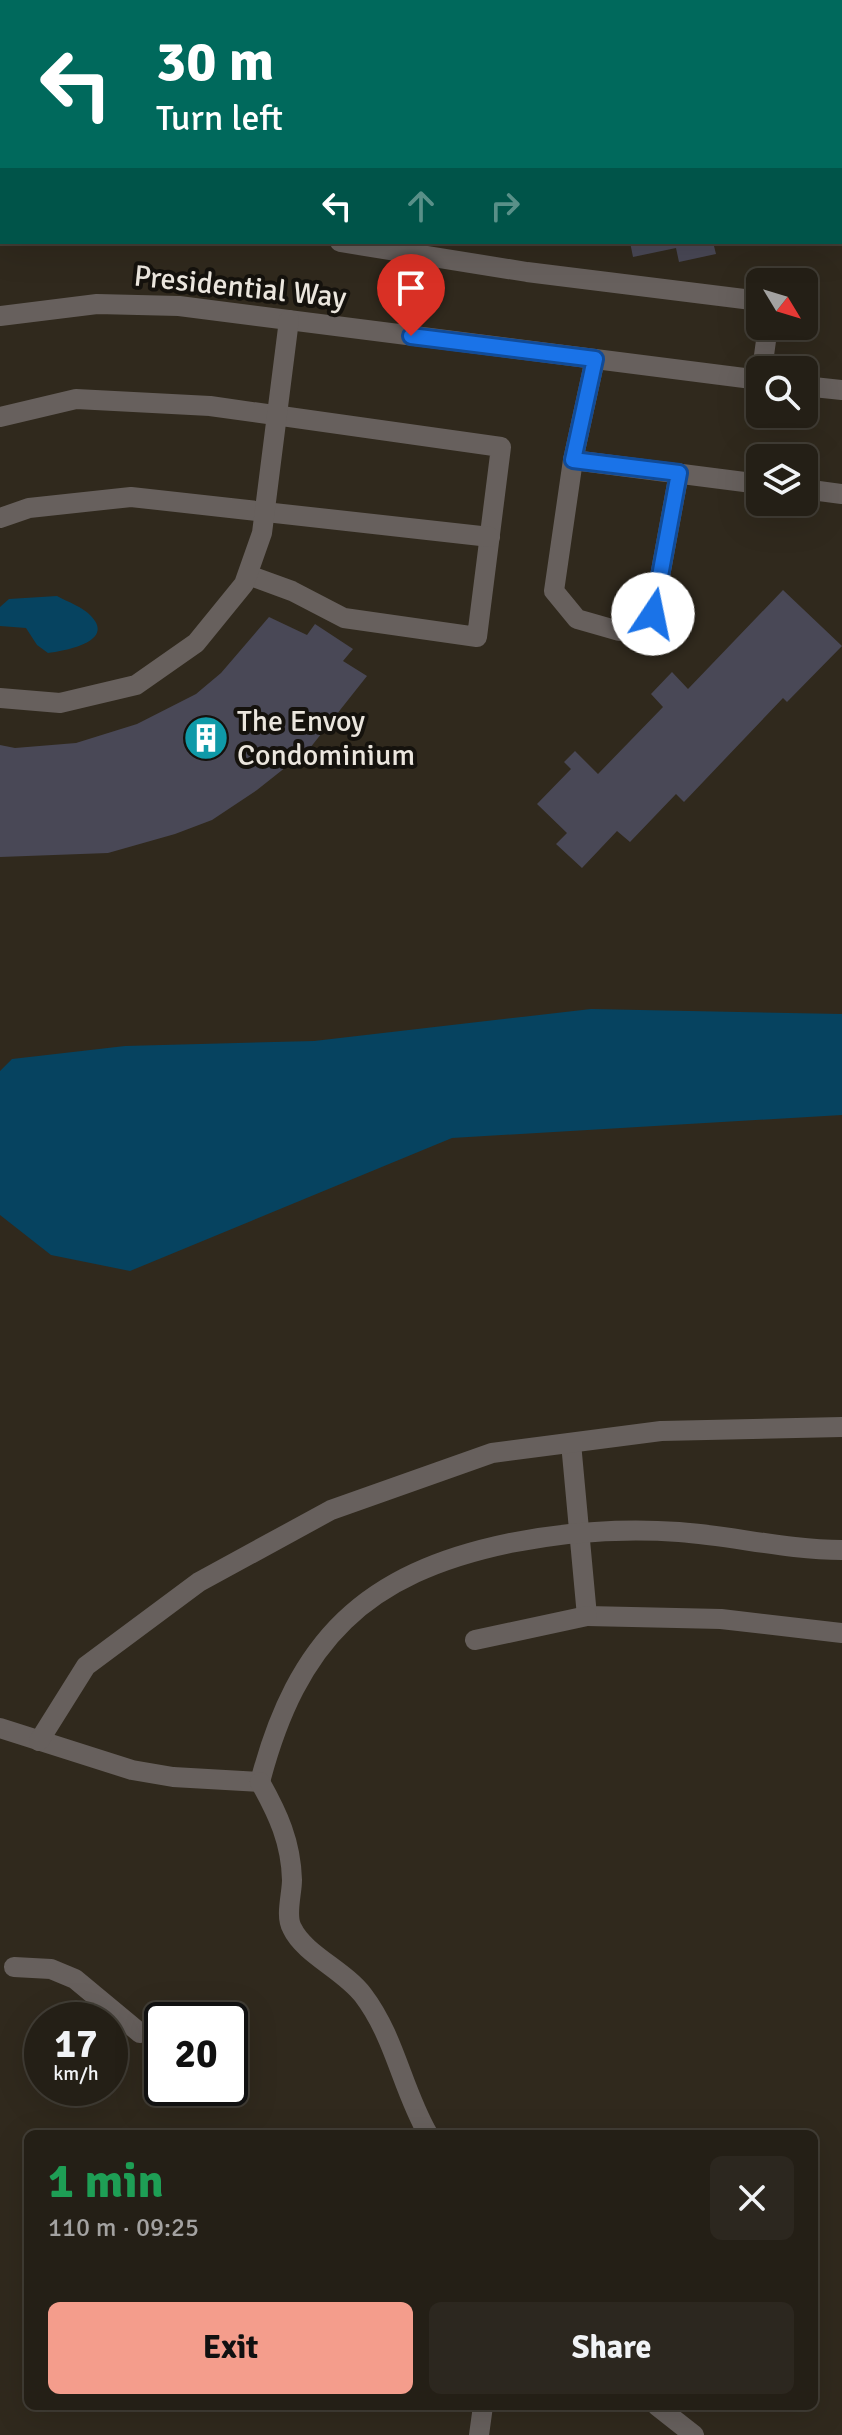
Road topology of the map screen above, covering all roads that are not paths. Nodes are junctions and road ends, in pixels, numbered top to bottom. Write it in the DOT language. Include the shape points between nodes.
graph roads {
  1 [pos="352,244"];
  2 [pos="746,299"];
  3 [pos="0,316"];
  4 [pos="289,320"];
  5 [pos="595,359"];
  6 [pos="746,378"];
  7 [pos="818,387"];
  8 [pos="842,390"];
  9 [pos="277,416"];
  10 [pos="0,417"];
  11 [pos="573,460"];
  12 [pos="679,473"];
  13 [pos="746,482"];
  14 [pos="818,491"];
  15 [pos="842,494"];
  16 [pos="265,513"];
  17 [pos="0,518"];
  18 [pos="490,537"];
  19 [pos="248,575"];
  20 [pos="0,698"];
  21 [pos="842,1427"];
  22 [pos="571,1443"];
  23 [pos="581,1533"];
  24 [pos="842,1550"];
  25 [pos="587,1616"];
  26 [pos="842,1633"];
  27 [pos="475,1640"];
  28 [pos="0,1728"];
  29 [pos="39,1741"];
  30 [pos="260,1782"];
  31 [pos="14,1967"];
  32 [pos="140,2033"];
  33 [pos="426,2130"];
  34 [pos="482,2410"];
  35 [pos="662,2410"];
  36 [pos="479,2435"];
  37 [pos="694,2435"];
  1 -- 2 [label="street"];
  3 -- 4 [label="street, Presidential Way" via="97,304 179,306"];
  4 -- 5 [label="street, Presidential Way"];
  4 -- 9 [label="street"];
  5 -- 6 [label="street, Presidential Way"];
  5 -- 11 [label="street"];
  7 -- 8 [label="street"];
  9 -- 10 [label="street" via="210,406 76,399"];
  9 -- 16 [label="street"];
  9 -- 18 [label="street" via="501,447"];
  11 -- 12 [label="street"];
  11 -- 12 [label="street" via="554,591 577,619 619,631 653,614"];
  12 -- 13 [label="street"];
  14 -- 15 [label="street"];
  16 -- 17 [label="street" via="131,497 29,508"];
  16 -- 18 [label="street"];
  16 -- 19 [label="street"];
  18 -- 19 [label="street" via="477,637 344,618"];
  19 -- 20 [label="street" via="196,643 136,685 60,703"];
  21 -- 22 [label="street" via="661,1431"];
  22 -- 23 [label="street"];
  22 -- 29 [label="street" via="492,1453 331,1510 199,1582 86,1666"];
  23 -- 24 [label="street" via="683,1532"];
  23 -- 25 [label="street"];
  23 -- 30 [label="street" via="440,1561 370,1598 341,1622 298,1680 280,1713"];
  25 -- 26 [label="street" via="721,1619"];
  25 -- 27 [label="street"];
  28 -- 29 [label="street"];
  29 -- 30 [label="street" via="145,1772"];
  30 -- 33 [label="street" via="285,1830 292,1882 290,1926 301,1943 345,1975 363,1996 393,2048"];
  31 -- 32 [label="street" via="51,1969 75,1979"];
  34 -- 36 [label="street"];
  35 -- 37 [label="street"];
}
